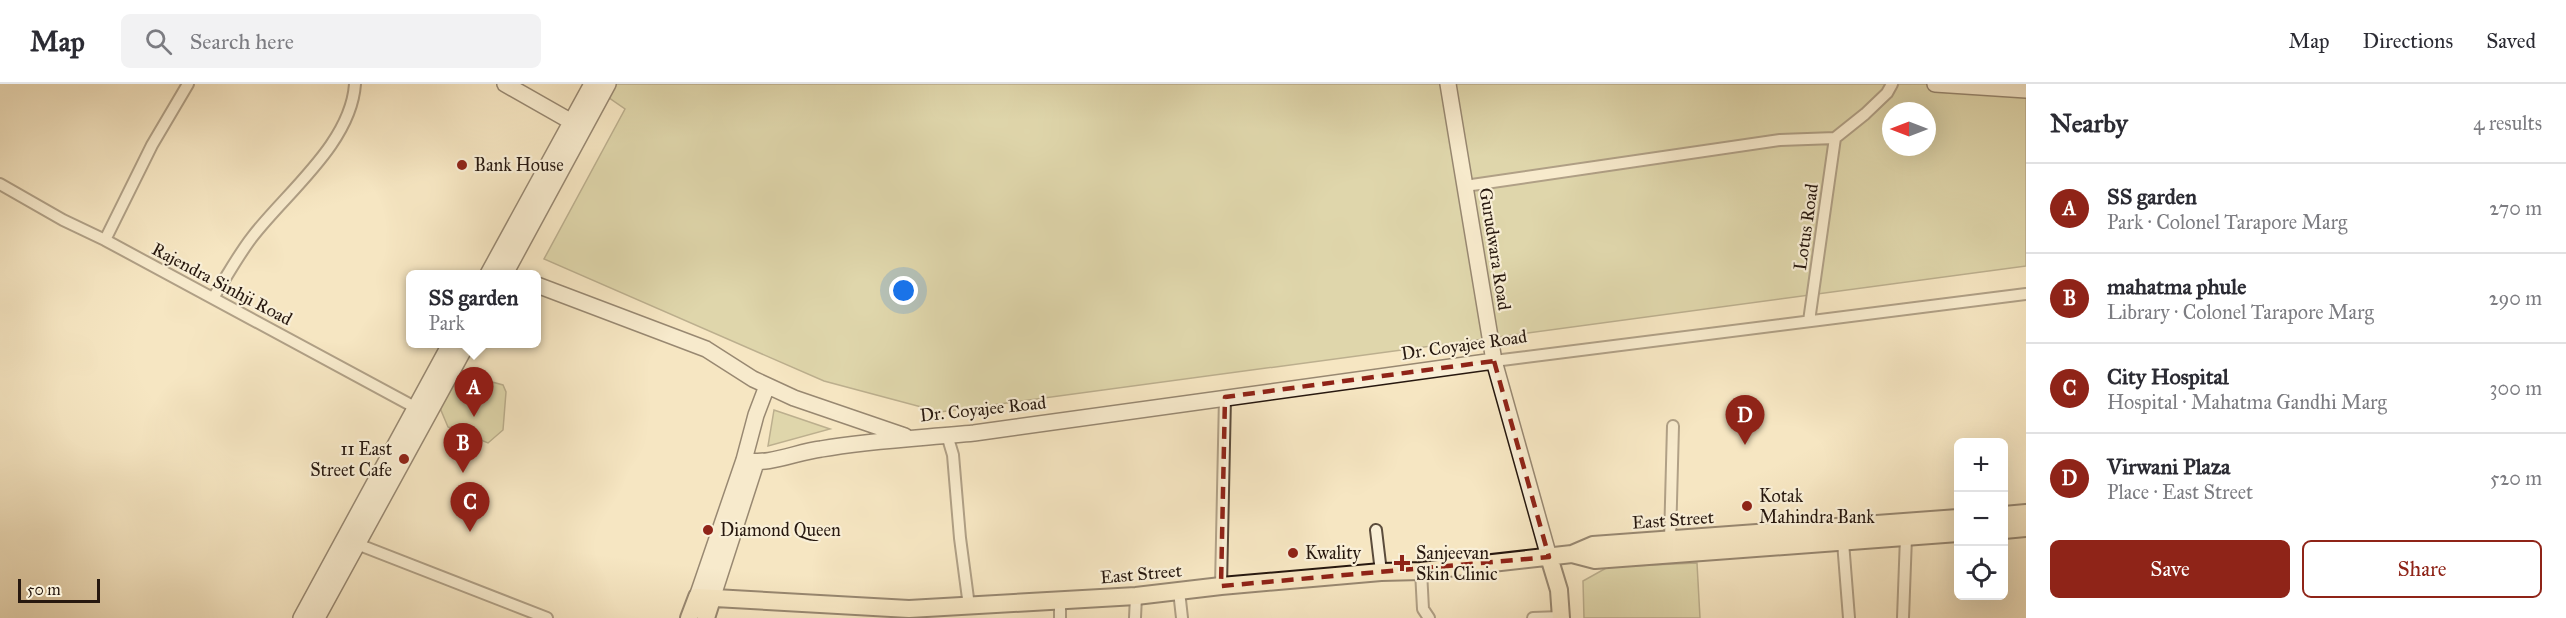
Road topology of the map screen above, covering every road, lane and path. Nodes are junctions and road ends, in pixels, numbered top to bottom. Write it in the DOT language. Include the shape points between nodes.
graph roads {
  1 [pos="188,84"];
  2 [pos="355,84"];
  3 [pos="505,84"];
  4 [pos="592,84"];
  5 [pos="608,84"];
  6 [pos="1448,84"];
  7 [pos="1892,84"];
  8 [pos="1935,84"];
  9 [pos="2026,90"];
  10 [pos="578,125"];
  11 [pos="1835,138"];
  12 [pos="0,184"];
  13 [pos="1465,186"];
  14 [pos="105,240"];
  15 [pos="502,270"];
  16 [pos="541,287"];
  17 [pos="2026,294"];
  18 [pos="213,298"];
  19 [pos="1809,321"];
  20 [pos="448,348"];
  21 [pos="464,348"];
  22 [pos="1494,361"];
  23 [pos="760,383"];
  24 [pos="1225,397"];
  25 [pos="422,410"];
  26 [pos="847,416"];
  27 [pos="1672,426"];
  28 [pos="947,435"];
  29 [pos="908,437"];
  30 [pos="844,446"];
  31 [pos="750,461"];
  32 [pos="2026,513"];
  33 [pos="2008,515"];
  34 [pos="1954,518"];
  35 [pos="2026,528"];
  36 [pos="1376,530"];
  37 [pos="2008,530"];
  38 [pos="1954,533"];
  39 [pos="1906,537"];
  40 [pos="1670,540"];
  41 [pos="351,541"];
  42 [pos="1843,542"];
  43 [pos="1572,554"];
  44 [pos="1549,557"];
  45 [pos="1421,571"];
  46 [pos="1381,572"];
  47 [pos="1221,586"];
  48 [pos="1179,591"];
  49 [pos="1136,596"];
  50 [pos="704,598"];
  51 [pos="1060,601"];
  52 [pos="969,606"];
  53 [pos="855,611"];
  54 [pos="1561,617"];
  55 [pos="301,618"];
  56 [pos="317,618"];
  57 [pos="547,618"];
  58 [pos="689,618"];
  59 [pos="706,618"];
  60 [pos="1060,618"];
  61 [pos="1135,618"];
  62 [pos="1182,618"];
  63 [pos="1429,618"];
  64 [pos="1533,618"];
  65 [pos="1849,618"];
  66 [pos="1903,618"];
  1 -- 14 [label="street"];
  2 -- 18 [label="street" via="348,116 322,157 253,236"];
  3 -- 10 [label="street"];
  4 -- 10 [label="street"];
  5 -- 10 [label="street"];
  6 -- 13 [label="street, Gurudwara Road"];
  7 -- 11 [label="street" via="1865,114"];
  8 -- 9 [label="street"];
  10 -- 15 [label="street"];
  11 -- 13 [label="street" via="1780,140"];
  11 -- 19 [label="street, Lotus Road"];
  12 -- 14 [label="street, Rajendra Sinhji Road"];
  13 -- 22 [label="street, Gurudwara Road"];
  14 -- 18 [label="street, Rajendra Sinhji Road"];
  16 -- 23 [label="street" via="706,350"];
  17 -- 19 [label="street, Dr. Coyajee Road"];
  18 -- 25 [label="street, Rajendra Sinhji Road"];
  19 -- 22 [label="street, Dr. Coyajee Road"];
  20 -- 25 [label="street"];
  21 -- 25 [label="street"];
  22 -- 24 [label="street, Dr. Coyajee Road"];
  22 -- 44 [label="street, Gurudwara Road"];
  23 -- 26 [label="street"];
  23 -- 31 [label="street"];
  24 -- 28 [label="street, Dr. Coyajee Road"];
  24 -- 47 [label="street"];
  25 -- 41 [label="street"];
  26 -- 29 [label="street"];
  26 -- 30 [label="street" via="850,435"];
  27 -- 40 [label="street"];
  28 -- 29 [label="street, Dr. Coyajee Road"];
  28 -- 52 [label="street" via="954,455"];
  29 -- 30 [label="street, Dr. Coyajee Road"];
  30 -- 31 [label="street, Dr. Coyajee Road"];
  31 -- 50 [label="street"];
  32 -- 33 [label="main road"];
  34 -- 40 [label="main road, East Street"];
  35 -- 37 [label="main road"];
  36 -- 46 [label="street"];
  38 -- 39 [label="main road, East Street"];
  39 -- 42 [label="main road, East Street"];
  39 -- 66 [label="street"];
  40 -- 43 [label="main road, East Street" via="1593,545"];
  41 -- 55 [label="street"];
  41 -- 56 [label="street"];
  41 -- 57 [label="street"];
  42 -- 43 [label="main road, East Street" via="1594,560"];
  42 -- 65 [label="street"];
  43 -- 44 [label="main road, East Street"];
  44 -- 45 [label="main road, East Street"];
  44 -- 54 [label="main road"];
  45 -- 46 [label="main road, East Street"];
  45 -- 63 [label="street" via="1423,609"];
  46 -- 47 [label="main road, East Street"];
  47 -- 48 [label="main road, East Street"];
  48 -- 49 [label="main road, East Street"];
  48 -- 62 [label="street"];
  49 -- 51 [label="main road, East Street"];
  49 -- 61 [label="street"];
  50 -- 53 [label="main road, East Street"];
  50 -- 58 [label="main road"];
  50 -- 59 [label="main road"];
  51 -- 52 [label="main road, East Street"];
  51 -- 60 [label="street"];
  52 -- 53 [label="main road, East Street"];
  54 -- 64 [label="street"];
}
